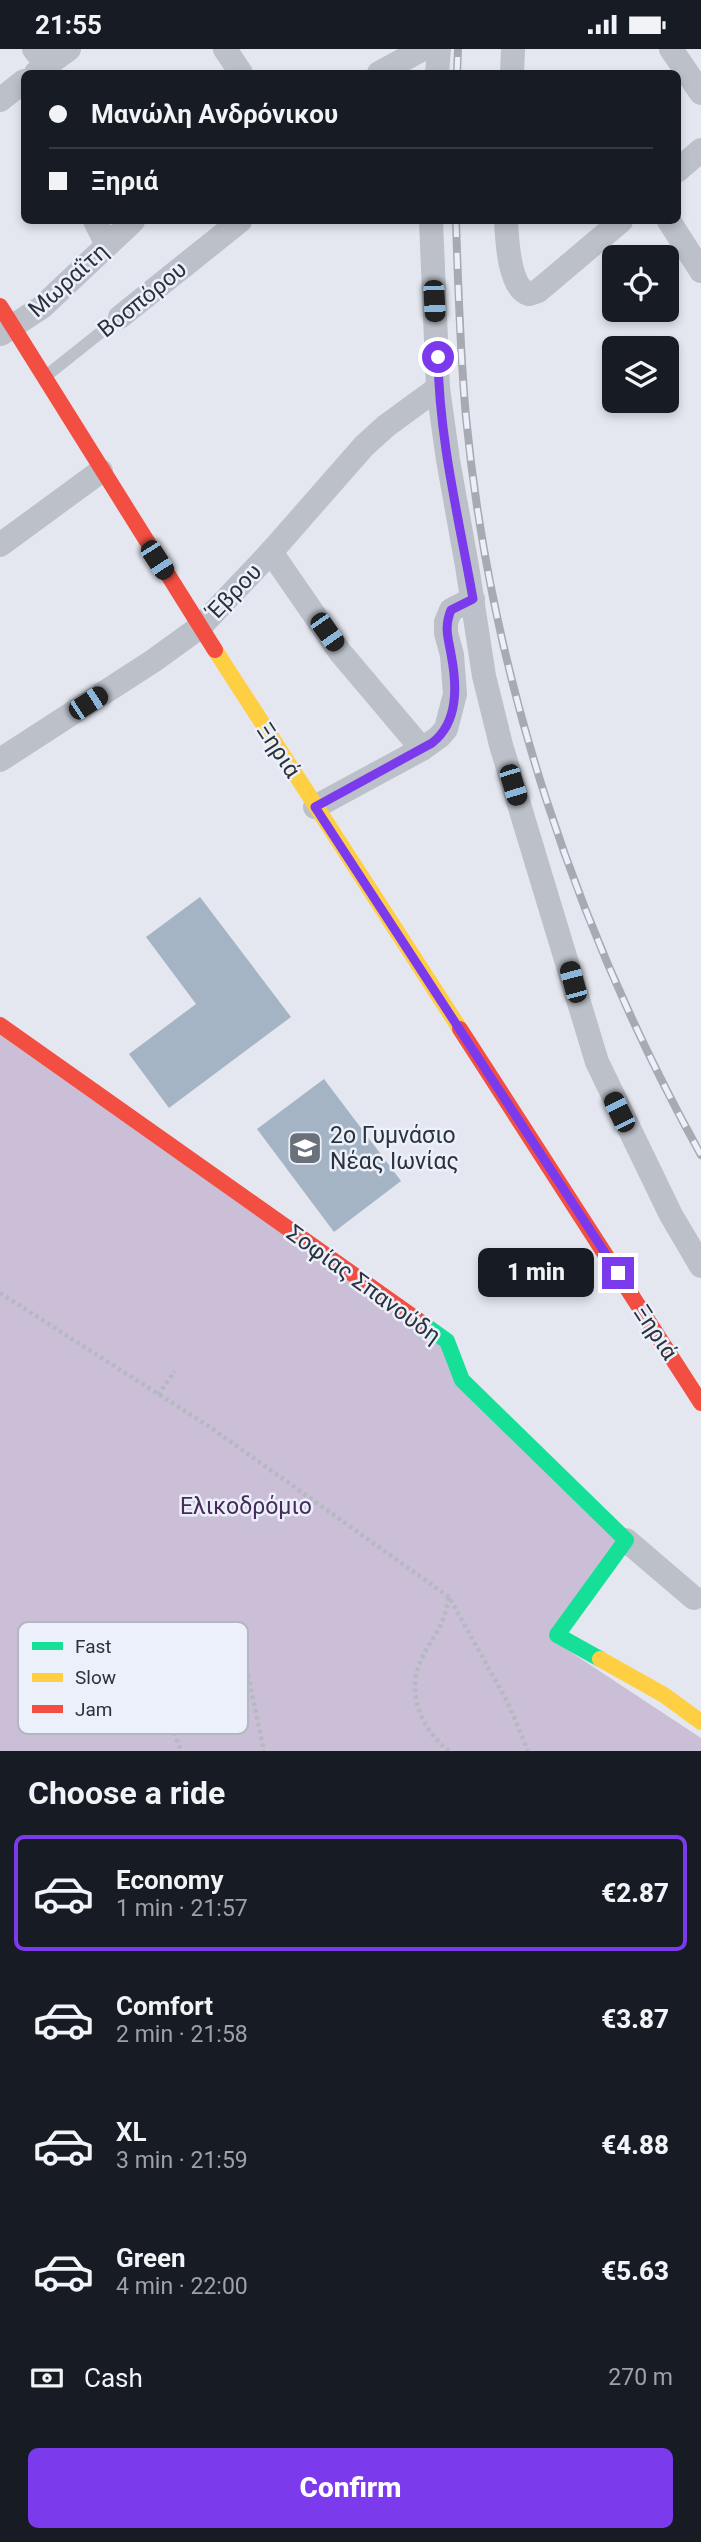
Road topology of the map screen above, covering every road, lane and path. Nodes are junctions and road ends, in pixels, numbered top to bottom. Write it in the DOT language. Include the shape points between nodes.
graph roads {
  1 [pos="69,49"];
  2 [pos="225,49"];
  3 [pos="423,49"];
  4 [pos="439,49"];
  5 [pos="513,49"];
  6 [pos="671,49"];
  7 [pos="39,63"];
  8 [pos="240,70"];
  9 [pos="384,70"];
  10 [pos="437,70"];
  11 [pos="512,70"];
  12 [pos="701,93"];
  13 [pos="701,150"];
  14 [pos="681,168"];
  15 [pos="96,224"];
  16 [pos="130,224"];
  17 [pos="236,224"];
  18 [pos="431,224"];
  19 [pos="506,224"];
  20 [pos="617,224"];
  21 [pos="672,224"];
  22 [pos="107,245"];
  23 [pos="701,271"];
  24 [pos="120,317"];
  25 [pos="4,323"];
  26 [pos="43,378"];
  27 [pos="438,388"];
  28 [pos="101,471"];
  29 [pos="0,545"];
  30 [pos="271,552"];
  31 [pos="473,599"];
  32 [pos="200,627"];
  33 [pos="422,750"];
  34 [pos="0,760"];
  35 [pos="315,807"];
  36 [pos="0,1025"];
  37 [pos="701,1266"];
  38 [pos="0,1293"];
  39 [pos="175,1371"];
  40 [pos="158,1395"];
  41 [pos="701,1403"];
  42 [pos="626,1539"];
  43 [pos="449,1597"];
  44 [pos="694,1598"];
  45 [pos="248,1672"];
  46 [pos="701,1722"];
  47 [pos="175,1734"];
  48 [pos="181,1751"];
  49 [pos="264,1751"];
  50 [pos="449,1751"];
  51 [pos="528,1751"];
  1 -- 7 [label="street"];
  2 -- 8 [label="street"];
  3 -- 9 [label="street"];
  4 -- 10 [label="street"];
  5 -- 11 [label="street"];
  6 -- 12 [label="street"];
  13 -- 14 [label="street"];
  15 -- 22 [label="street"];
  16 -- 22 [label="street, Μωραΐτη"];
  17 -- 24 [label="street, Βοσπόρου"];
  18 -- 27 [label="street"];
  19 -- 20 [label="street" via="515,281 520,291 529,294"];
  21 -- 23 [label="street"];
  22 -- 25 [label="street, Μωραΐτη" via="42,307"];
  24 -- 26 [label="lane, Βοσπόρου"];
  25 -- 26 [label="street, Ξηριά"];
  26 -- 28 [label="street, Ξηριά"];
  27 -- 30 [label="street, Έβρου" via="364,446"];
  27 -- 31 [label="street"];
  28 -- 29 [label="street"];
  28 -- 32 [label="street, Ξηριά"];
  30 -- 32 [label="street, Έβρου"];
  30 -- 33 [label="street" via="340,652"];
  31 -- 33 [label="street" via="451,610 446,622 453,706 446,729"];
  31 -- 37 [label="street" via="484,675 501,745 589,1038 626,1126"];
  32 -- 34 [label="street, Έβρου"];
  32 -- 35 [label="street, Ξηριά"];
  33 -- 35 [label="street"];
  35 -- 41 [label="street, Ξηριά"];
  36 -- 42 [label="street, Σοφίας Σπανούδη" via="447,1341 462,1380"];
  38 -- 40 [label="path"];
  39 -- 40 [label="path"];
  40 -- 43 [label="path"];
  42 -- 44 [label="street"];
  42 -- 46 [label="street" via="557,1635 664,1695"];
  43 -- 50 [label="path" via="415,1680 421,1716"];
  43 -- 51 [label="path" via="508,1703"];
  45 -- 49 [label="path"];
  47 -- 48 [label="path"];
}
